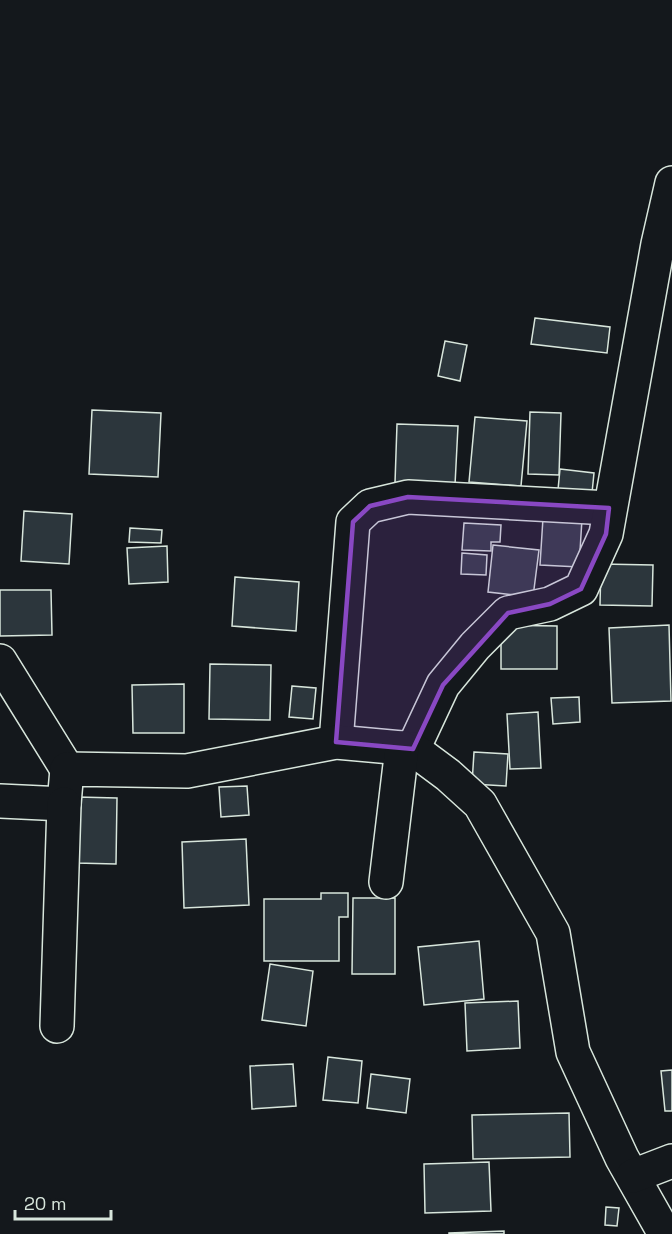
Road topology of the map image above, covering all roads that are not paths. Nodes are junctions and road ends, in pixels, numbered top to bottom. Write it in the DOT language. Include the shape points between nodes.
graph roads {
  1 [pos="672,183"];
  2 [pos="609,507"];
  3 [pos="0,662"];
  4 [pos="336,742"];
  5 [pos="407,748"];
  6 [pos="67,769"];
  7 [pos="0,801"];
  8 [pos="64,804"];
  9 [pos="386,882"];
  10 [pos="57,1026"];
  11 [pos="672,1161"];
  12 [pos="633,1176"];
  13 [pos="665,1234"];
  1 -- 2 [label="street"];
  2 -- 4 [label="street" via="408,497 370,506 353,522"];
  2 -- 5 [label="street" via="606,534 580,589 550,604 508,613 475,645 443,685"];
  3 -- 6 [label="street"];
  4 -- 5 [label="street"];
  4 -- 6 [label="street" via="187,771"];
  5 -- 9 [label="street"];
  5 -- 12 [label="street" via="448,775 480,804 553,933 573,1052"];
  6 -- 8 [label="street"];
  7 -- 8 [label="street"];
  8 -- 10 [label="street"];
  11 -- 12 [label="street"];
  12 -- 13 [label="street"];
}
